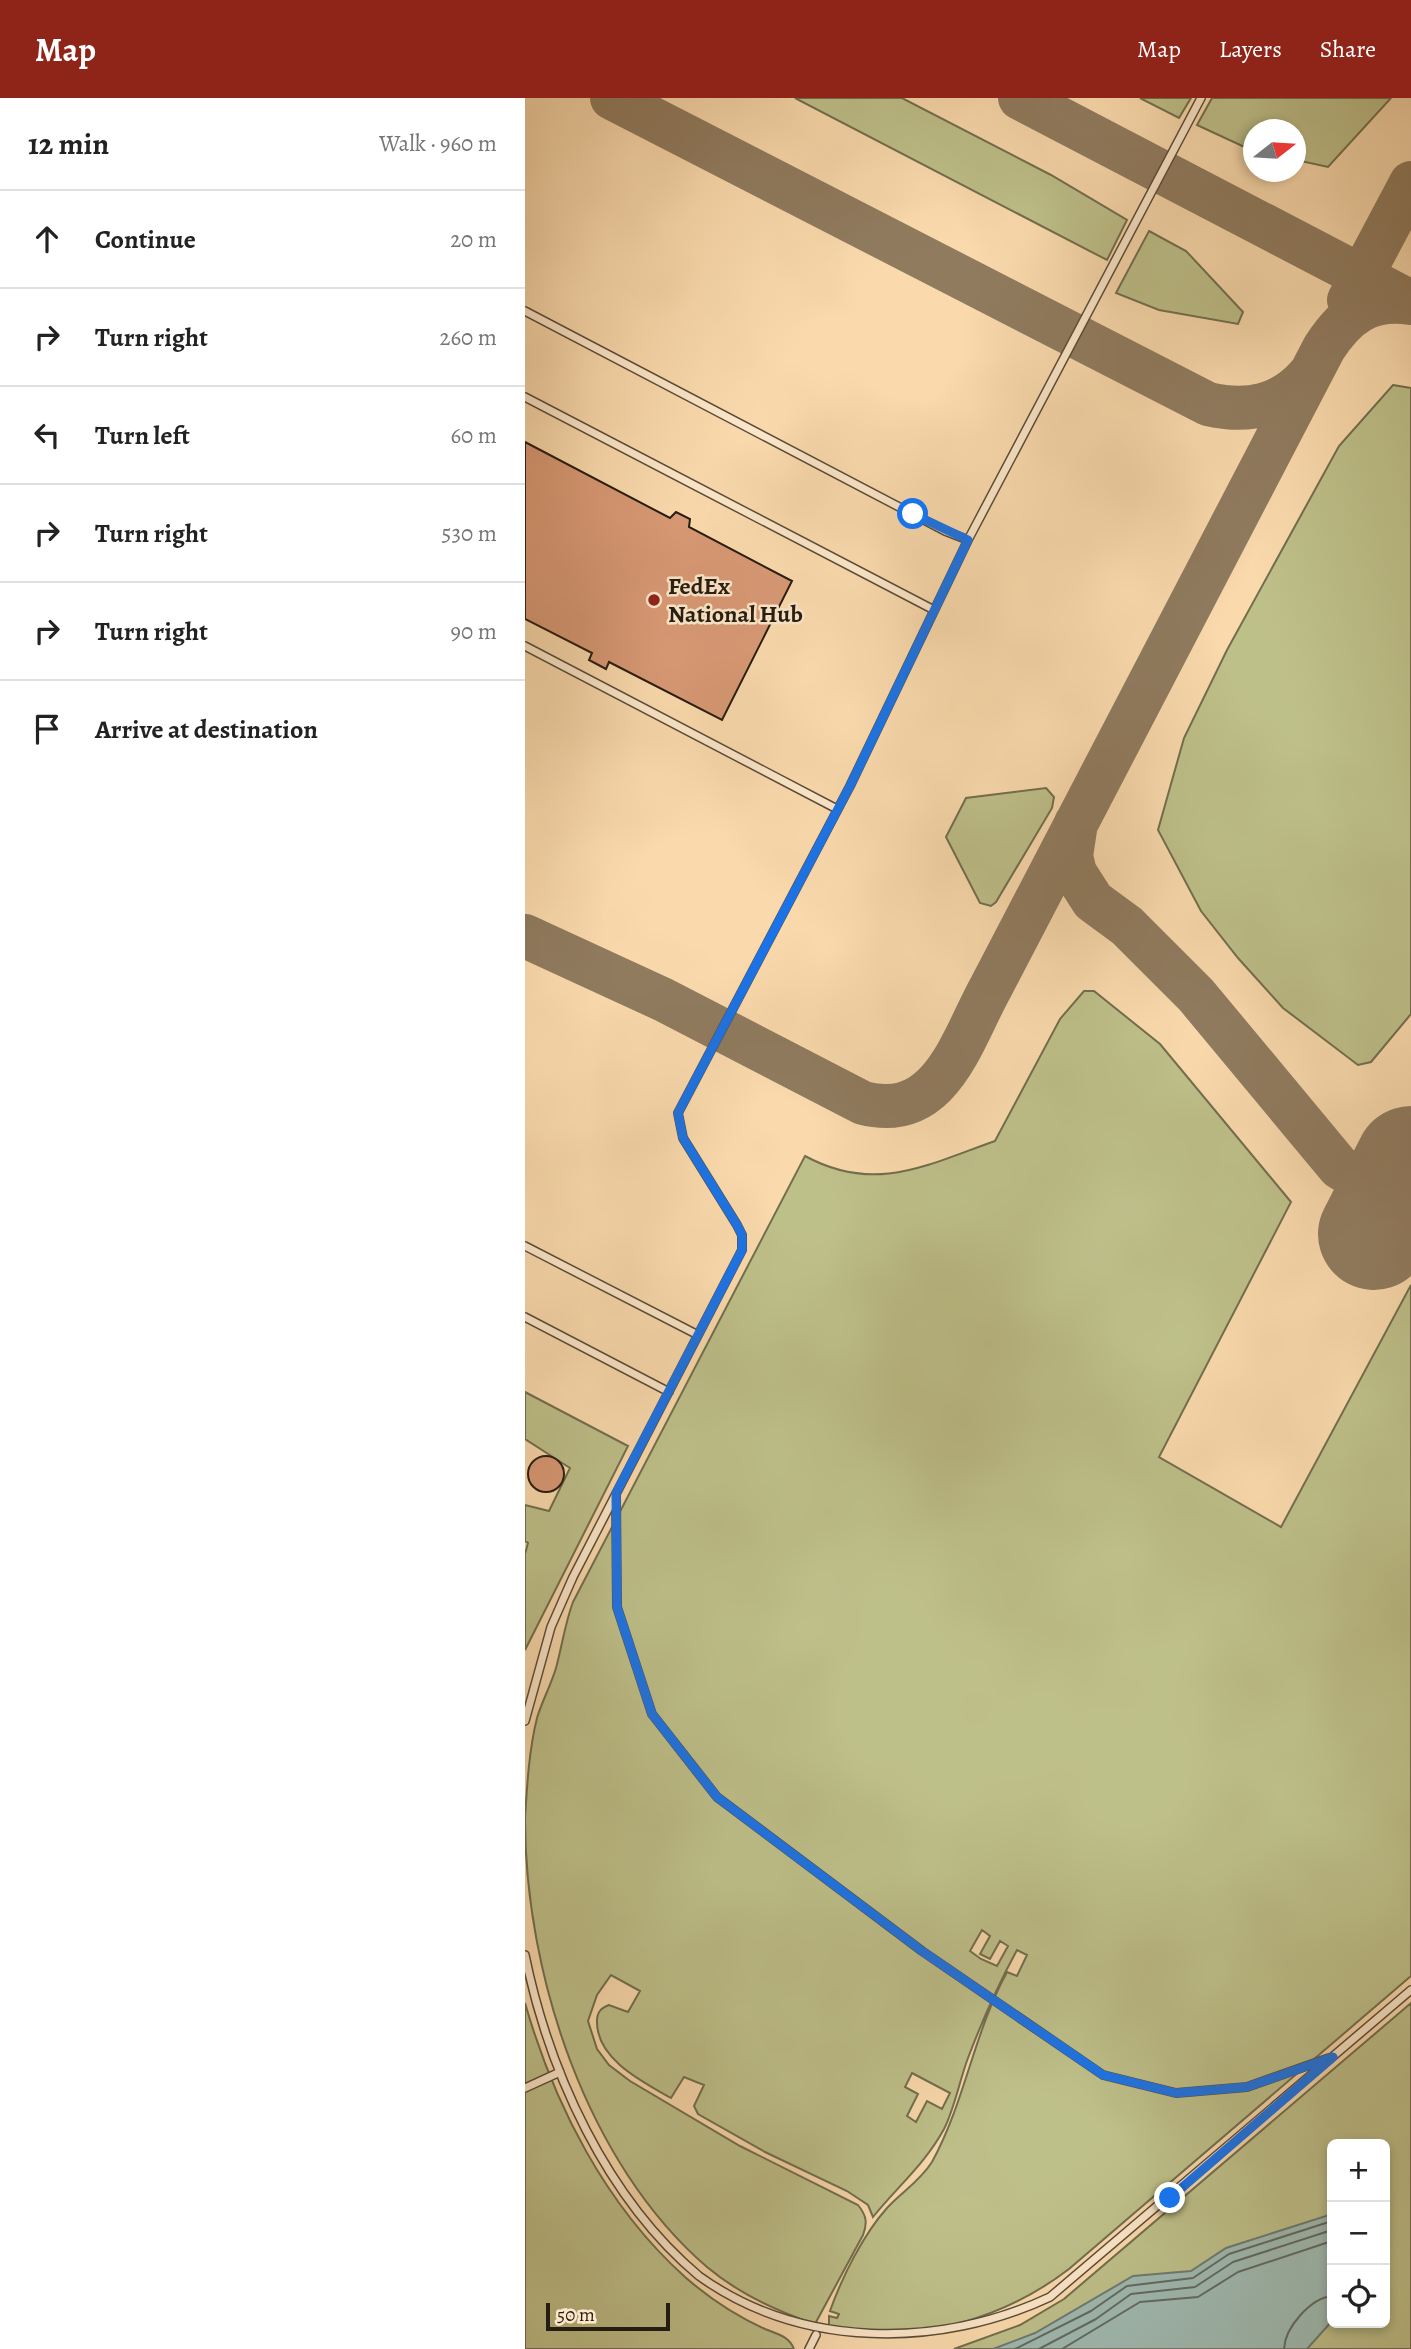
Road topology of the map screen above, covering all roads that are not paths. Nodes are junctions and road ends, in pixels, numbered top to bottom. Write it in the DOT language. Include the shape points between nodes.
graph roads {
  1 [pos="1201,98"];
  2 [pos="525,311"];
  3 [pos="525,397"];
  4 [pos="968,540"];
  5 [pos="934,610"];
  6 [pos="525,646"];
  7 [pos="837,809"];
  8 [pos="525,1246"];
  9 [pos="525,1317"];
  10 [pos="698,1335"];
  11 [pos="669,1392"];
  12 [pos="616,1493"];
  13 [pos="525,1721"];
  14 [pos="525,1955"];
  15 [pos="1411,1990"];
  16 [pos="1333,2057"];
  17 [pos="560,2072"];
  18 [pos="525,2088"];
  19 [pos="975,2333"];
  20 [pos="816,2335"];
  21 [pos="839,2340"];
  22 [pos="809,2349"];
  1 -- 4 [label="lane"];
  2 -- 4 [label="lane"];
  3 -- 5 [label="lane"];
  4 -- 5 [label="lane"];
  5 -- 7 [label="lane"];
  6 -- 7 [label="lane"];
  7 -- 10 [label="lane" via="678,1113 683,1138 743,1242"];
  8 -- 10 [label="lane"];
  9 -- 11 [label="lane"];
  10 -- 11 [label="lane"];
  11 -- 12 [label="lane"];
  12 -- 13 [label="lane" via="551,1628"];
  12 -- 16 [label="lane" via="617,1607 652,1714 717,1797 922,1951 1103,2075 1176,2093 1247,2087"];
  14 -- 17 [label="lane"];
  15 -- 16 [label="lane"];
  16 -- 19 [label="lane" via="1062,2289 1013,2318"];
  17 -- 18 [label="lane"];
  17 -- 20 [label="lane" via="610,2169 679,2258 721,2293 782,2324"];
  20 -- 21 [label="lane"];
  20 -- 22 [label="lane"];
}
